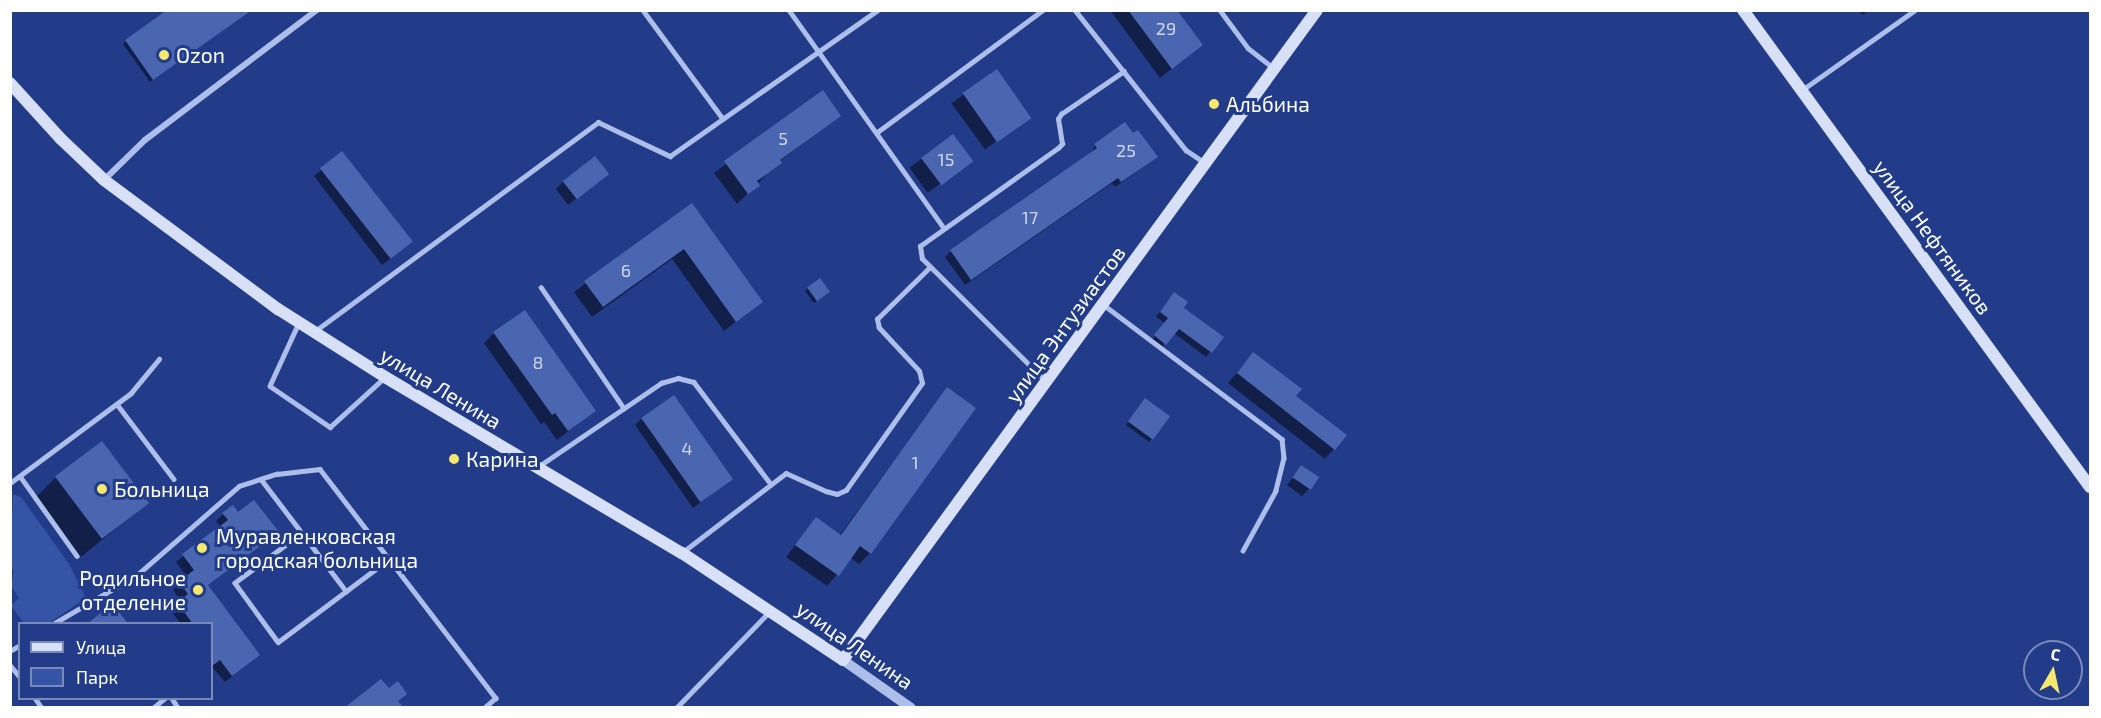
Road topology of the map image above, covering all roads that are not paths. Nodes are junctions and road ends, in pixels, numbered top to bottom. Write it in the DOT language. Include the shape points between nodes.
graph roads {
  1 [pos="316,10"];
  2 [pos="643,10"];
  3 [pos="789,10"];
  4 [pos="878,10"];
  5 [pos="1043,10"];
  6 [pos="1075,10"];
  7 [pos="1220,10"];
  8 [pos="1317,10"];
  9 [pos="1743,10"];
  10 [pos="1915,10"];
  11 [pos="819,52"];
  12 [pos="1275,68"];
  13 [pos="1124,71"];
  14 [pos="10,83"];
  15 [pos="1802,91"];
  16 [pos="723,119"];
  17 [pos="876,133"];
  18 [pos="1206,164"];
  19 [pos="104,180"];
  20 [pos="943,227"];
  21 [pos="930,267"];
  22 [pos="541,287"];
  23 [pos="1104,305"];
  24 [pos="299,323"];
  25 [pos="312,332"];
  26 [pos="159,359"];
  27 [pos="385,377"];
  28 [pos="1047,383"];
  29 [pos="117,404"];
  30 [pos="624,408"];
  31 [pos="537,467"];
  32 [pos="20,476"];
  33 [pos="174,478"];
  34 [pos="261,479"];
  35 [pos="10,483"];
  36 [pos="771,484"];
  37 [pos="2091,487"];
  38 [pos="301,534"];
  39 [pos="1243,552"];
  40 [pos="682,553"];
  41 [pos="77,555"];
  42 [pos="389,559"];
  43 [pos="346,591"];
  44 [pos="771,610"];
  45 [pos="56,622"];
  46 [pos="843,660"];
  47 [pos="485,708"];
  48 [pos="676,708"];
  49 [pos="911,708"];
  1 -- 19 [label="street" via="145,140"];
  2 -- 16 [label="lane"];
  3 -- 11 [label="lane"];
  4 -- 11 [label="lane"];
  5 -- 17 [label="lane"];
  6 -- 13 [label="lane"];
  7 -- 12 [label="lane" via="1248,48"];
  8 -- 12 [label="main road, улица Энтузиастов"];
  9 -- 15 [label="main road, улица Нефтяников"];
  10 -- 15 [label="lane"];
  11 -- 16 [label="lane"];
  11 -- 17 [label="lane"];
  12 -- 18 [label="main road, улица Энтузиастов"];
  13 -- 18 [label="lane" via="1186,150"];
  13 -- 20 [label="lane" via="1061,114 1058,119 1062,144 1058,148"];
  14 -- 19 [label="main road, улица Ленина" via="61,140"];
  15 -- 37 [label="main road, улица Нефтяников"];
  16 -- 25 [label="lane" via="670,156 598,122"];
  17 -- 20 [label="lane"];
  18 -- 23 [label="main road, улица Энтузиастов"];
  19 -- 24 [label="main road, улица Ленина"];
  20 -- 21 [label="lane" via="920,246 922,259"];
  21 -- 28 [label="lane"];
  21 -- 36 [label="lane" via="877,319 879,328 919,371 922,383 903,413 846,490 837,494 826,491 786,472"];
  22 -- 30 [label="lane"];
  23 -- 28 [label="main road, улица Энтузиастов"];
  23 -- 39 [label="lane" via="1282,439 1284,458 1276,491"];
  24 -- 25 [label="main road, улица Ленина"];
  24 -- 27 [label="lane" via="270,387 330,427"];
  25 -- 27 [label="main road, улица Ленина"];
  26 -- 29 [label="lane"];
  27 -- 31 [label="main road, улица Ленина"];
  28 -- 46 [label="main road, улица Энтузиастов"];
  29 -- 32 [label="lane"];
  29 -- 33 [label="lane"];
  30 -- 31 [label="lane"];
  30 -- 36 [label="lane" via="661,383 678,378 694,382"];
  31 -- 40 [label="main road, улица Ленина"];
  32 -- 35 [label="lane"];
  32 -- 41 [label="lane"];
  34 -- 38 [label="lane"];
  34 -- 42 [label="lane" via="320,469"];
  34 -- 45 [label="lane" via="239,486 137,575"];
  36 -- 40 [label="lane"];
  38 -- 43 [label="lane"];
  38 -- 43 [label="lane" via="235,583 278,642"];
  40 -- 44 [label="main road, улица Ленина"];
  42 -- 43 [label="lane"];
  42 -- 47 [label="lane" via="496,698"];
  44 -- 46 [label="main road, улица Ленина"];
  44 -- 48 [label="lane"];
  46 -- 49 [label="street, улица Ленина"];
}
